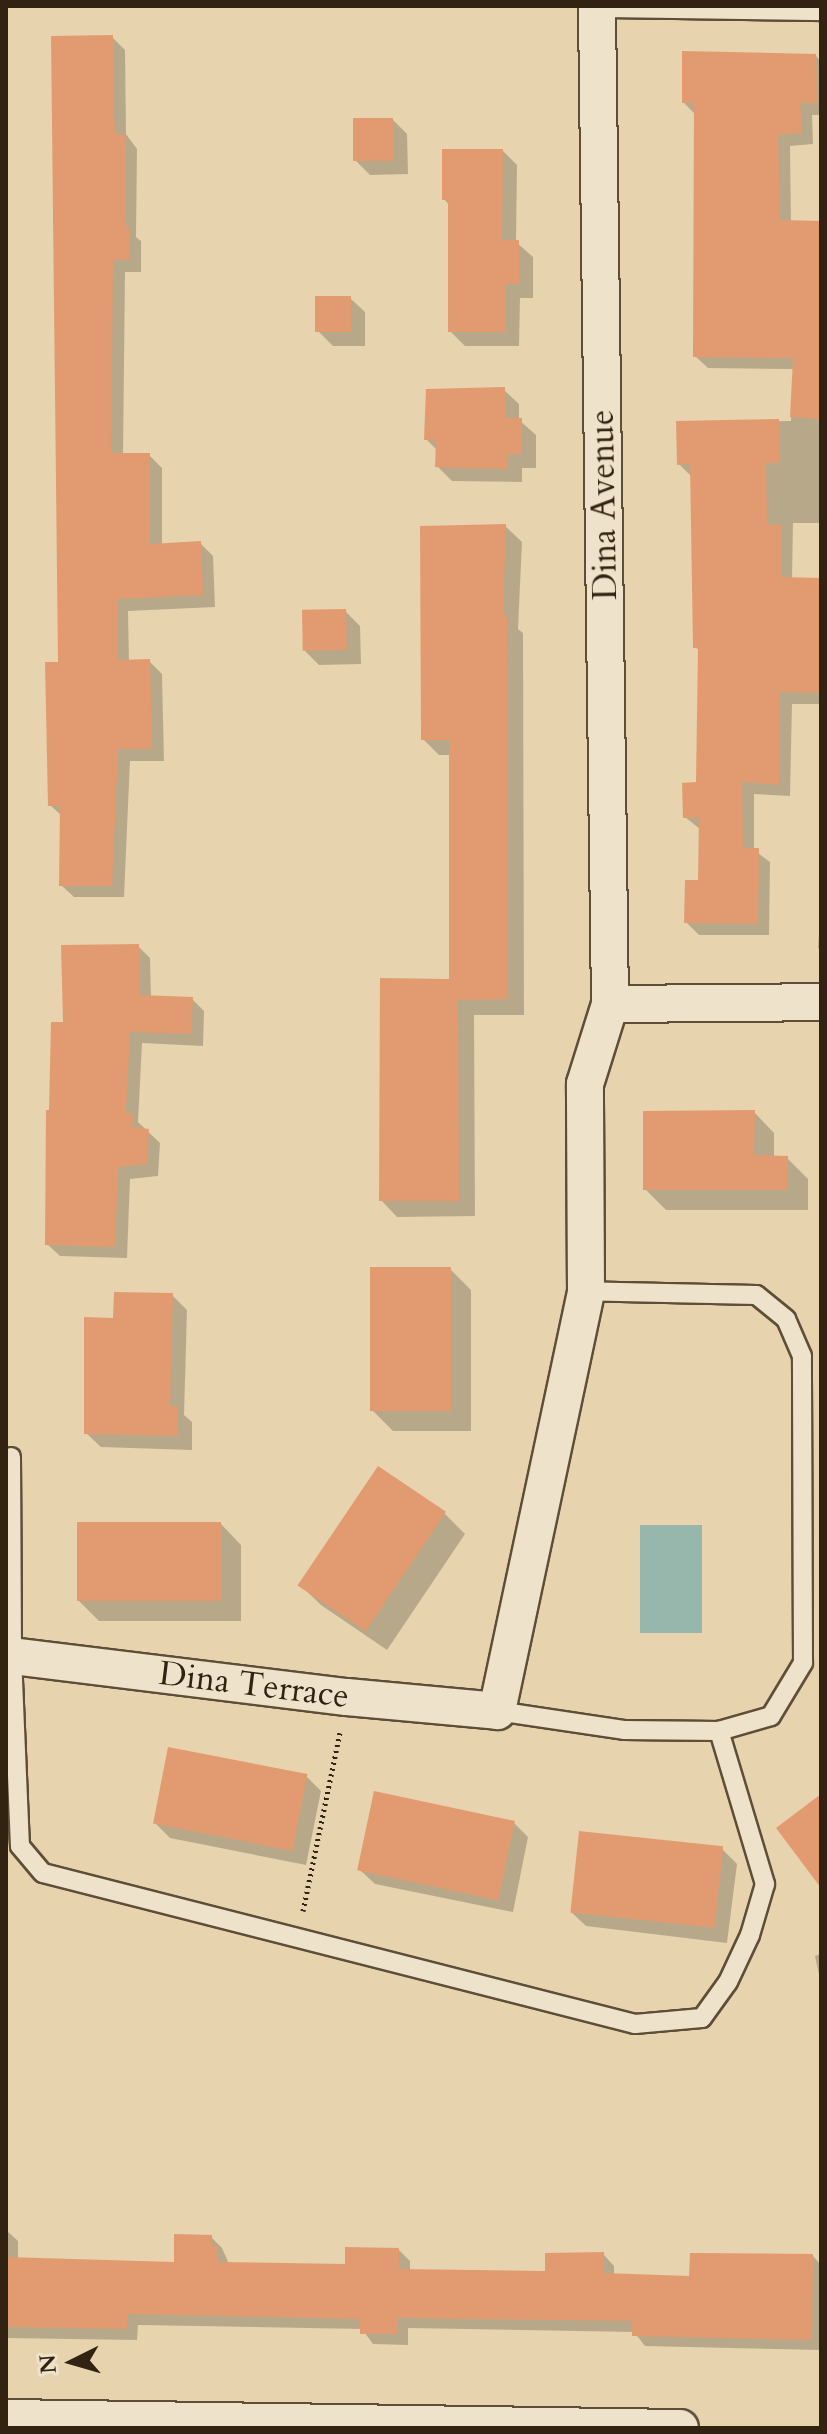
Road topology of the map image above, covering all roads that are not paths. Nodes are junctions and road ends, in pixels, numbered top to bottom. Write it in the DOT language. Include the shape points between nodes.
graph roads {
  1 [pos="597,7"];
  2 [pos="821,11"];
  3 [pos="821,1002"];
  4 [pos="610,1004"];
  5 [pos="586,1291"];
  6 [pos="11,1457"];
  7 [pos="12,1656"];
  8 [pos="497,1711"];
  9 [pos="719,1731"];
  10 [pos="6,2418"];
  11 [pos="680,2428"];
  1 -- 2 [label="lane"];
  1 -- 4 [label="street, Dina Avenue"];
  3 -- 4 [label="street"];
  4 -- 5 [label="street" via="585,1084"];
  5 -- 8 [label="street"];
  5 -- 9 [label="lane, Dina Terrace" via="756,1295 786,1319 802,1356 803,1663 771,1716"];
  6 -- 7 [label="lane"];
  7 -- 8 [label="street, Dina Terrace"];
  7 -- 9 [label="lane" via="20,1846 43,1873 635,2024 702,2018 728,1982 765,1884"];
  8 -- 9 [label="lane, Dina Terrace" via="624,1730"];
  10 -- 11 [label="street"];
}
